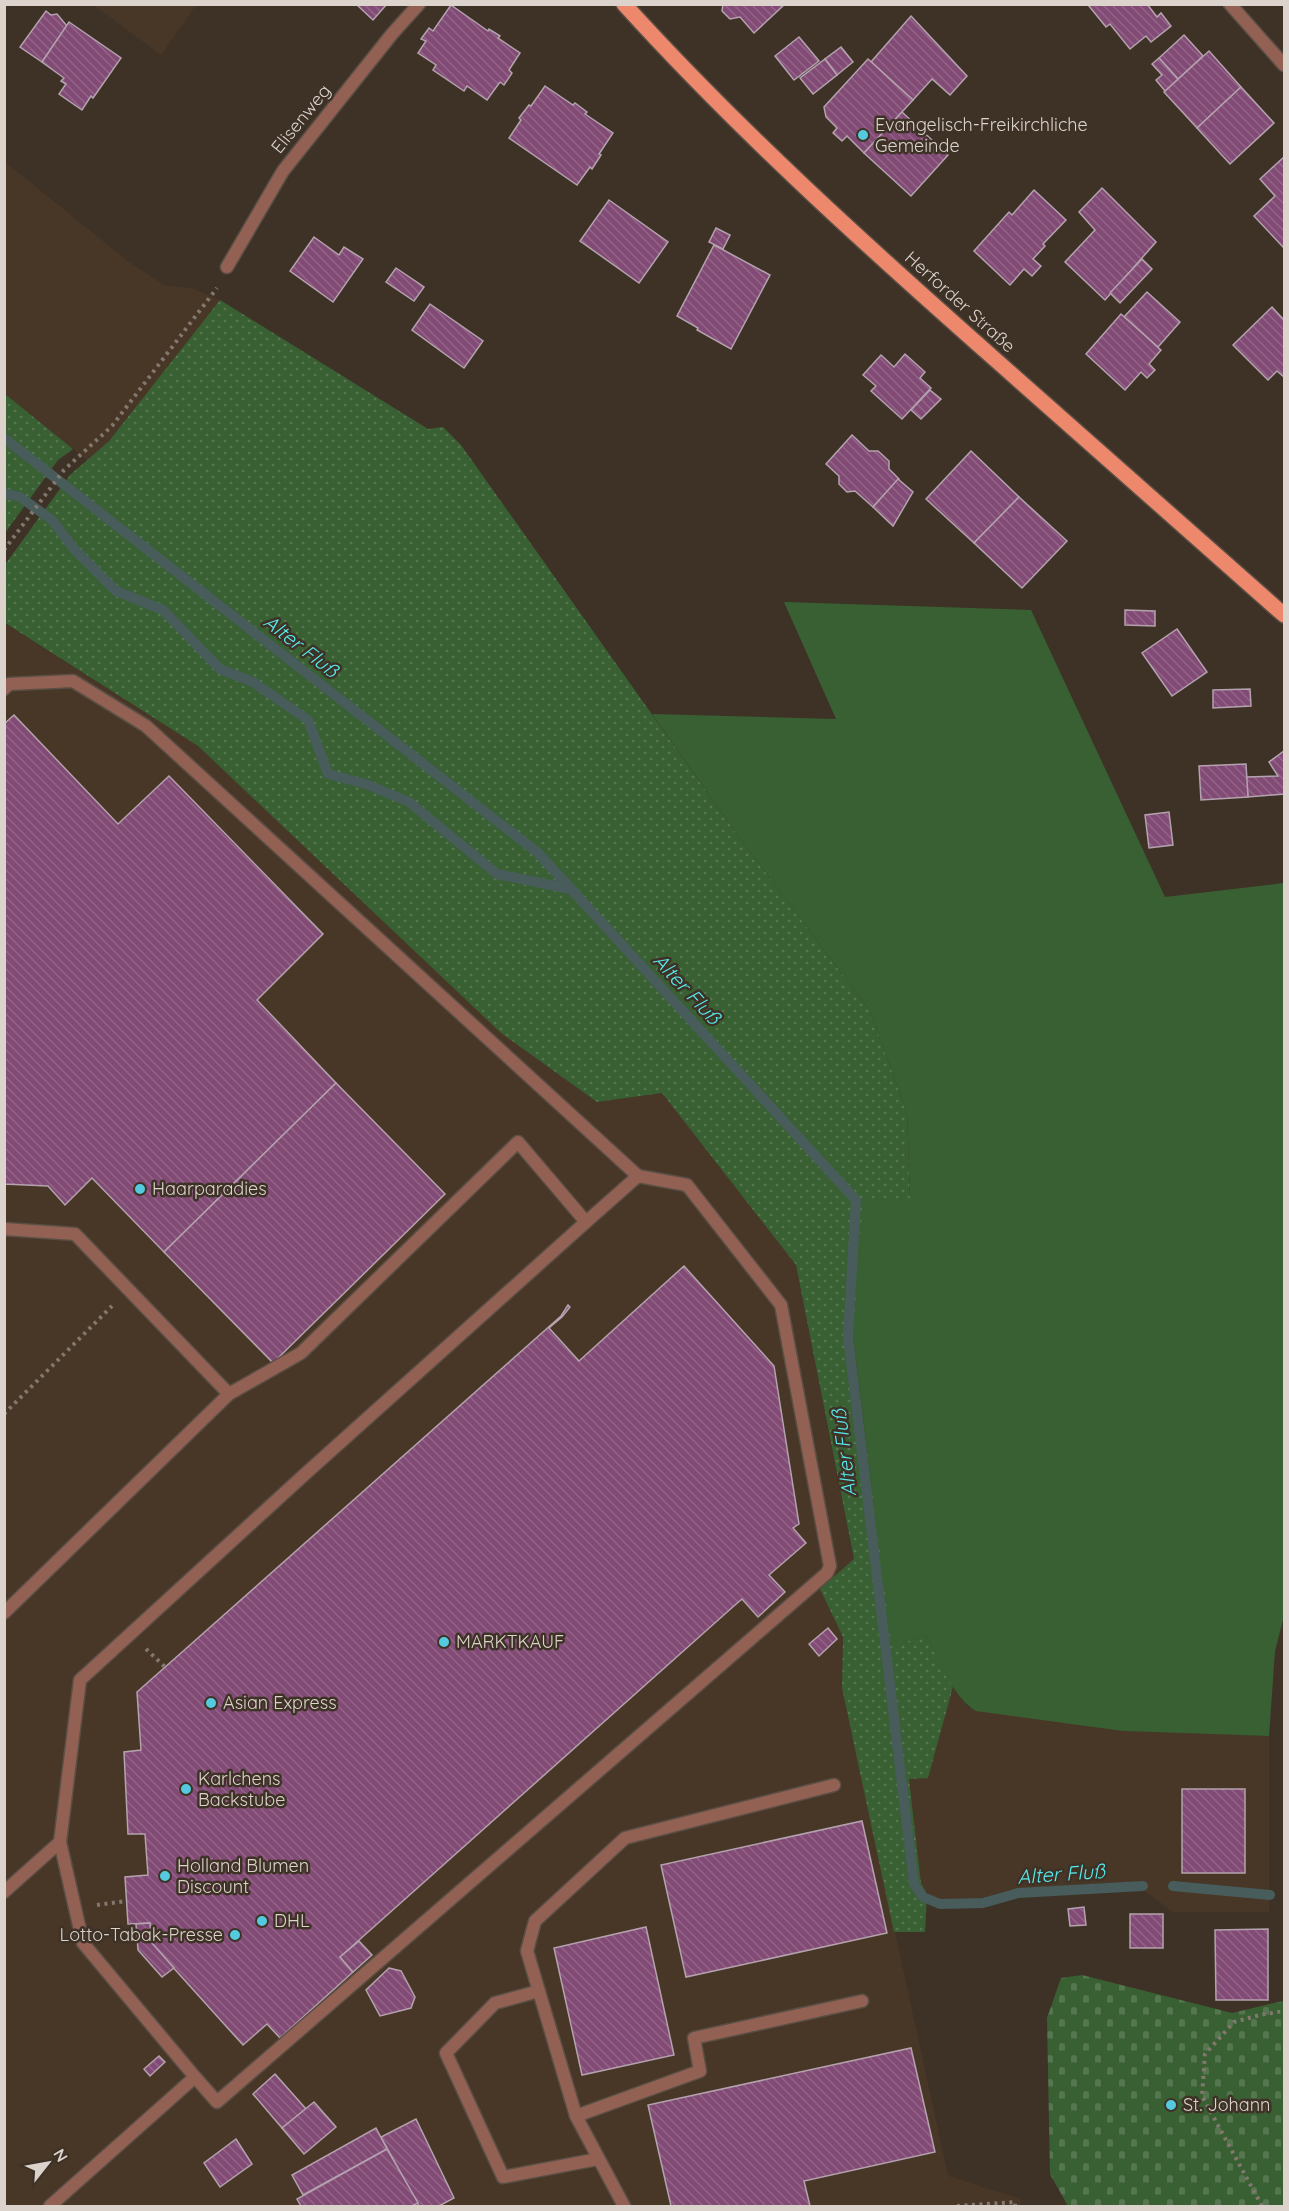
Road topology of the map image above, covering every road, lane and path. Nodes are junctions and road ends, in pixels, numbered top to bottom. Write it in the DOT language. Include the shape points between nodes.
graph roads {
  1 [pos="419,4"];
  2 [pos="624,4"];
  3 [pos="1230,4"];
  4 [pos="1284,64"];
  5 [pos="227,267"];
  6 [pos="4,550"];
  7 [pos="1284,615"];
  8 [pos="4,689"];
  9 [pos="638,1176"];
  10 [pos="586,1222"];
  11 [pos="4,1229"];
  12 [pos="129,1289"];
  13 [pos="230,1394"];
  14 [pos="4,1414"];
  15 [pos="4,1613"];
  16 [pos="834,1785"];
  17 [pos="60,1842"];
  18 [pos="4,1892"];
  19 [pos="539,1991"];
  20 [pos="862,2001"];
  21 [pos="1284,2011"];
  22 [pos="195,2077"];
  23 [pos="576,2116"];
  24 [pos="598,2159"];
  25 [pos="50,2206"];
  26 [pos="624,2206"];
  27 [pos="957,2206"];
  28 [pos="1015,2206"];
  29 [pos="1262,2206"];
  1 -- 5 [label="street, Elisenweg" via="283,171"];
  2 -- 7 [label="main road, Herforder Straße" via="786,170"];
  3 -- 4 [label="street"];
  5 -- 6 [label="path" via="222,282 112,426 64,470"];
  8 -- 9 [label="street" via="9,684 73,681 146,726"];
  9 -- 10 [label="street"];
  9 -- 22 [label="street" via="687,1185 781,1305 830,1566 827,1573 217,2102"];
  10 -- 13 [label="street" via="518,1142 301,1353"];
  10 -- 17 [label="street" via="80,1680"];
  11 -- 12 [label="street" via="75,1234"];
  12 -- 13 [label="street"];
  12 -- 14 [label="path"];
  13 -- 15 [label="street"];
  16 -- 19 [label="street" via="625,1838 535,1921 527,1951"];
  17 -- 18 [label="street"];
  17 -- 22 [label="street" via="83,1943"];
  19 -- 23 [label="street"];
  19 -- 24 [label="street" via="495,2003 446,2053 503,2177"];
  20 -- 23 [label="street" via="694,2038 700,2071"];
  21 -- 29 [label="path" via="1234,2022 1205,2054 1202,2096"];
  22 -- 25 [label="street"];
  23 -- 24 [label="street"];
  24 -- 26 [label="street"];
  27 -- 28 [label="path" via="1015,2202"];
}
